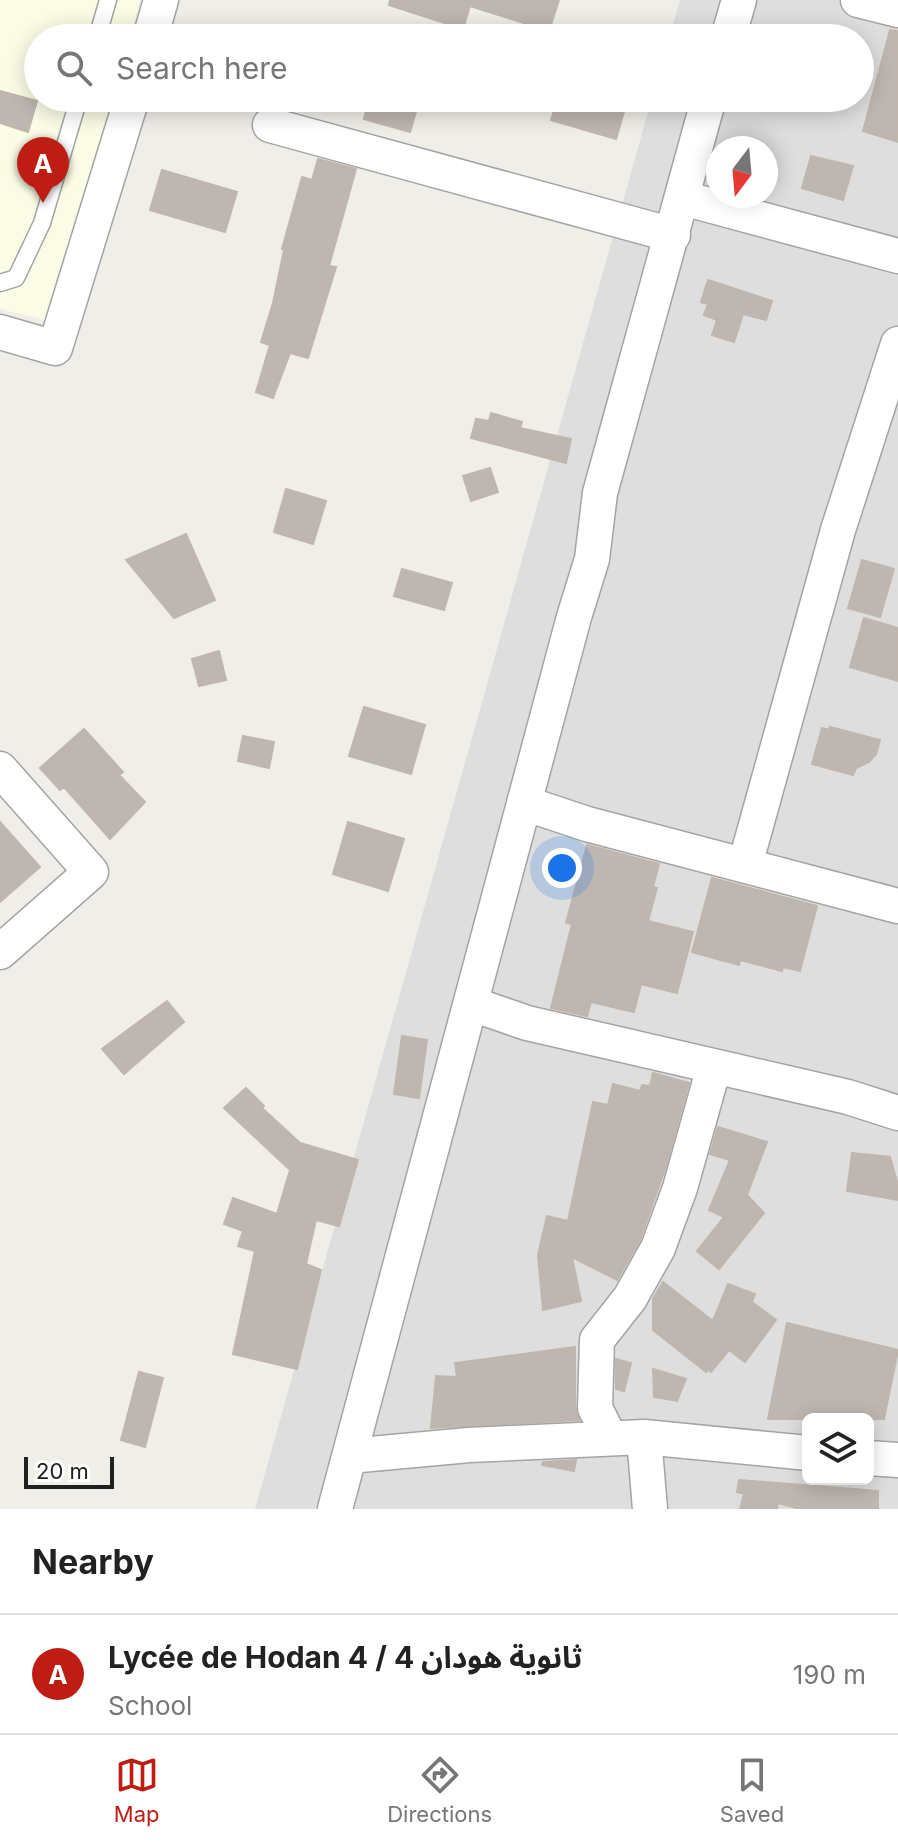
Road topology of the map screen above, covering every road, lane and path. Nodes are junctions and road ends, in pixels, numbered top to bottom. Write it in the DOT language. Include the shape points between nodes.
graph roads {
  1 [pos="108,0"];
  2 [pos="161,0"];
  3 [pos="739,0"];
  4 [pos="858,0"];
  5 [pos="898,10"];
  6 [pos="101,24"];
  7 [pos="154,24"];
  8 [pos="732,24"];
  9 [pos="75,112"];
  10 [pos="128,112"];
  11 [pos="705,112"];
  12 [pos="270,125"];
  13 [pos="683,198"];
  14 [pos="673,235"];
  15 [pos="898,256"];
  16 [pos="0,283"];
  17 [pos="0,332"];
  18 [pos="898,344"];
  19 [pos="4,782"];
  20 [pos="524,803"];
  21 [pos="745,865"];
  22 [pos="898,906"];
  23 [pos="0,952"];
  24 [pos="472,1004"];
  25 [pos="714,1067"];
  26 [pos="898,1113"];
  27 [pos="644,1437"];
  28 [pos="610,1438"];
  29 [pos="802,1452"];
  30 [pos="349,1456"];
  31 [pos="874,1458"];
  32 [pos="898,1460"];
  33 [pos="335,1509"];
  34 [pos="650,1509"];
  1 -- 6 [label="lane"];
  2 -- 7 [label="street"];
  3 -- 8 [label="street"];
  4 -- 5 [label="street"];
  9 -- 16 [label="lane" via="42,223 16,278"];
  10 -- 17 [label="street" via="55,348"];
  11 -- 13 [label="street"];
  12 -- 14 [label="street"];
  13 -- 14 [label="street"];
  13 -- 15 [label="street"];
  14 -- 20 [label="street" via="600,493 592,559"];
  18 -- 21 [label="street" via="838,530"];
  19 -- 23 [label="street" via="91,872"];
  20 -- 21 [label="street"];
  20 -- 24 [label="street"];
  21 -- 22 [label="street"];
  24 -- 25 [label="street" via="527,1023"];
  24 -- 30 [label="street"];
  25 -- 26 [label="street"];
  25 -- 28 [label="street" via="658,1248 630,1298 597,1340 595,1408"];
  27 -- 28 [label="street"];
  27 -- 29 [label="street"];
  27 -- 34 [label="street"];
  28 -- 30 [label="street"];
  30 -- 33 [label="street"];
  31 -- 32 [label="street"];
}
